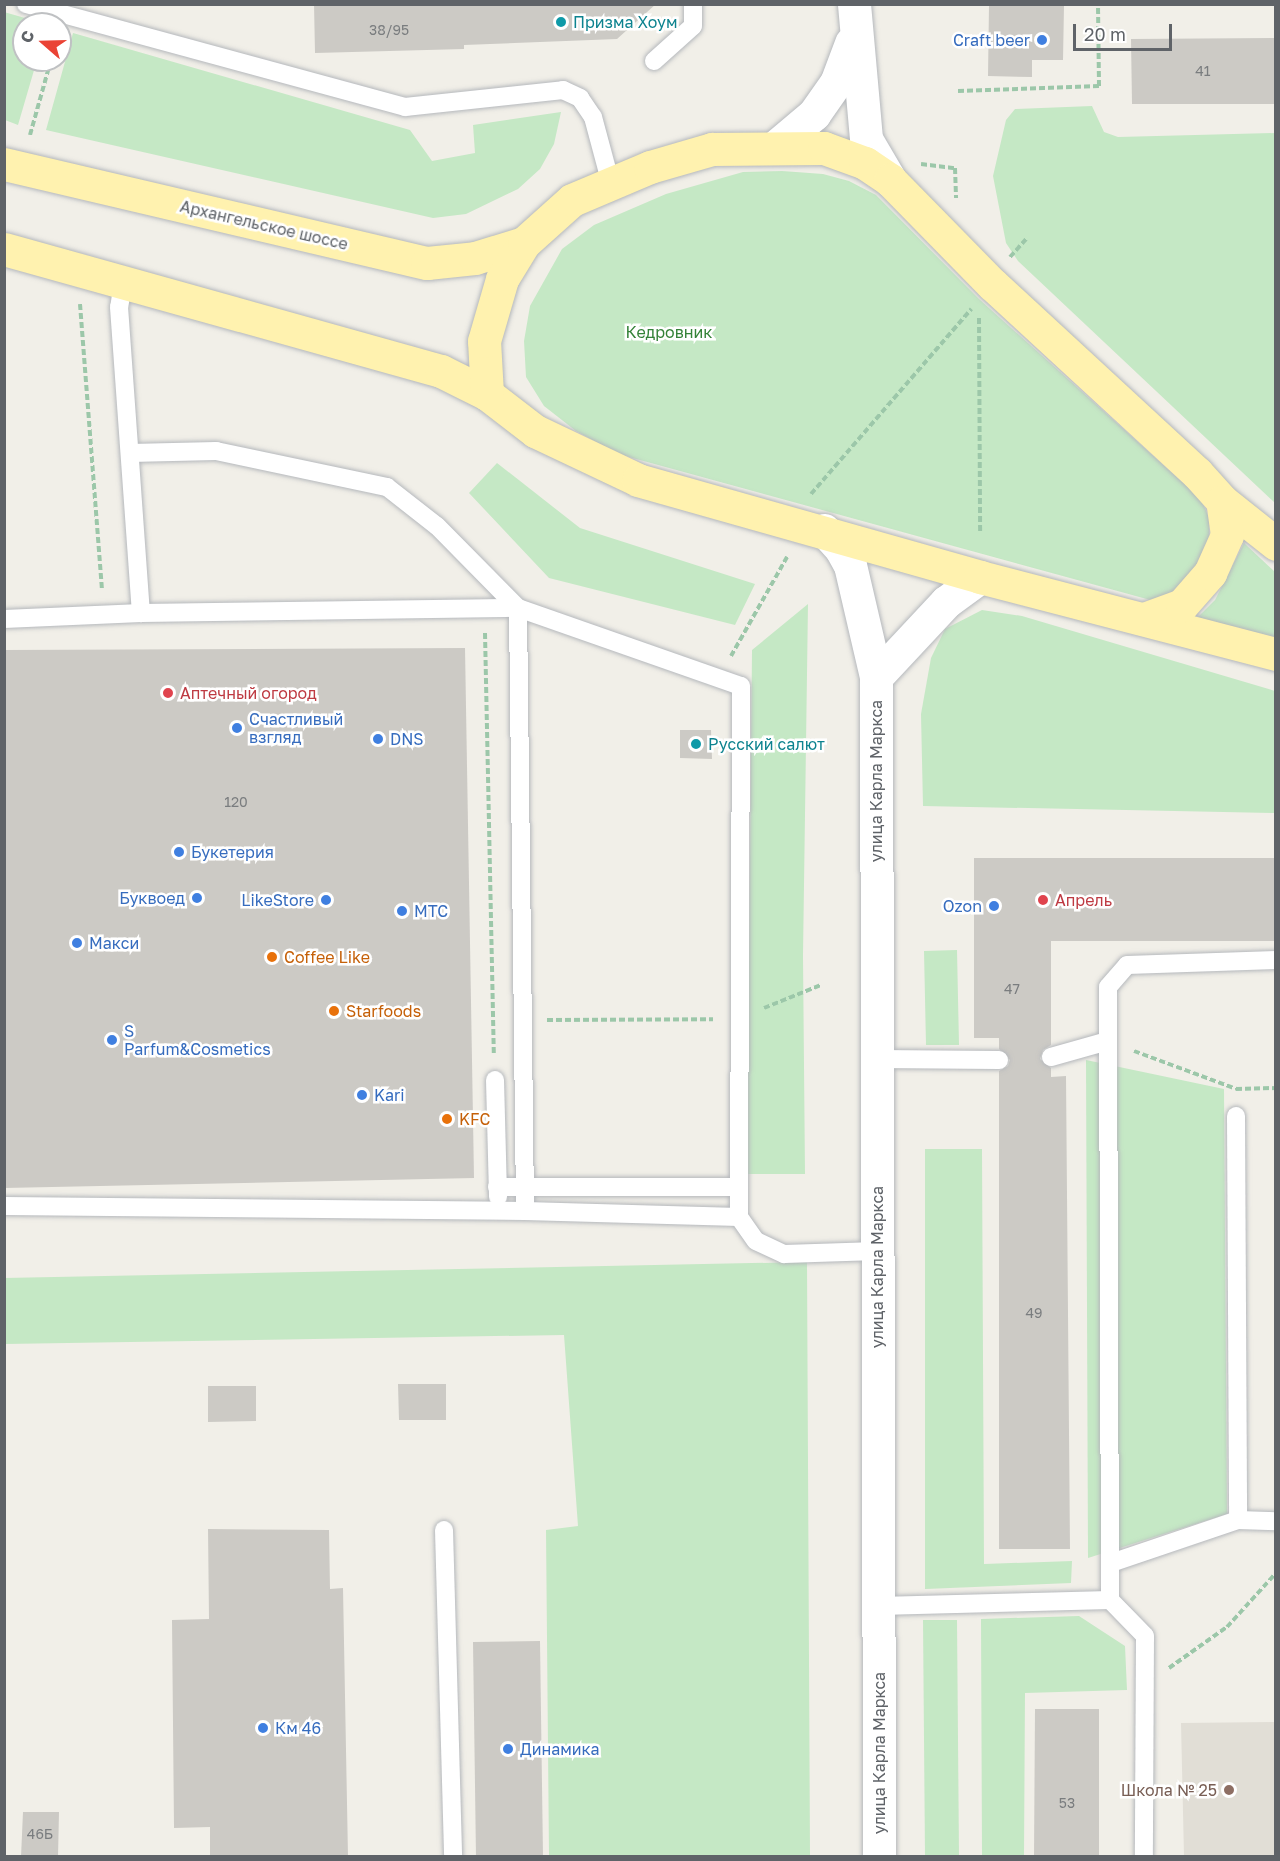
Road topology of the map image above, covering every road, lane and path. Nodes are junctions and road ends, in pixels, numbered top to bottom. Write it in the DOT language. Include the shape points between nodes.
graph roads {
  1 [pos="26,4"];
  2 [pos="693,4"];
  3 [pos="1098,4"];
  4 [pos="854,18"];
  5 [pos="654,61"];
  6 [pos="48,72"];
  7 [pos="958,90"];
  8 [pos="29,139"];
  9 [pos="776,146"];
  10 [pos="4,164"];
  11 [pos="955,168"];
  12 [pos="903,172"];
  13 [pos="611,184"];
  14 [pos="1026,239"];
  15 [pos="524,243"];
  16 [pos="4,249"];
  17 [pos="1007,261"];
  18 [pos="123,283"];
  19 [pos="79,297"];
  20 [pos="979,299"];
  21 [pos="980,311"];
  22 [pos="487,394"];
  23 [pos="130,453"];
  24 [pos="1222,501"];
  25 [pos="804,502"];
  26 [pos="824,530"];
  27 [pos="981,532"];
  28 [pos="1275,544"];
  29 [pos="787,556"];
  30 [pos="980,578"];
  31 [pos="518,608"];
  32 [pos="141,613"];
  33 [pos="104,615"];
  34 [pos="4,619"];
  35 [pos="1144,619"];
  36 [pos="484,631"];
  37 [pos="1275,654"];
  38 [pos="876,677"];
  39 [pos="719,678"];
  40 [pos="1275,960"];
  41 [pos="821,986"];
  42 [pos="738,1019"];
  43 [pos="522,1020"];
  44 [pos="1107,1041"];
  45 [pos="1051,1057"];
  46 [pos="877,1059"];
  47 [pos="999,1060"];
  48 [pos="495,1080"];
  49 [pos="1275,1088"];
  50 [pos="1236,1116"];
  51 [pos="497,1187"];
  52 [pos="525,1187"];
  53 [pos="739,1188"];
  54 [pos="4,1206"];
  55 [pos="498,1211"];
  56 [pos="525,1211"];
  57 [pos="739,1217"];
  58 [pos="877,1251"];
  59 [pos="1238,1520"];
  60 [pos="1275,1521"];
  61 [pos="444,1530"];
  62 [pos="1111,1563"];
  63 [pos="1275,1573"];
  64 [pos="1110,1599"];
  65 [pos="879,1606"];
  66 [pos="1145,1686"];
  67 [pos="453,1857"];
  68 [pos="879,1857"];
  69 [pos="1144,1857"];
  1 -- 13 [label="lane" via="405,107 563,90 580,98 593,117"];
  2 -- 5 [label="lane" via="693,26"];
  3 -- 7 [label="path" via="1099,86"];
  4 -- 9 [label="street" via="847,60 828,96 814,114"];
  4 -- 12 [label="street" via="866,139"];
  6 -- 8 [label="path"];
  9 -- 12 [label="main road" via="824,148"];
  9 -- 13 [label="main road" via="712,149"];
  10 -- 15 [label="main road, Архангельское шоссе" via="427,263 475,258"];
  11 -- 12 [label="path"];
  12 -- 24 [label="main road" via="992,284 1197,473"];
  13 -- 15 [label="main road" via="572,200"];
  14 -- 17 [label="path"];
  15 -- 22 [label="main road" via="502,279 484,341"];
  16 -- 18 [label="main road"];
  18 -- 22 [label="main road" via="441,371"];
  18 -- 23 [label="lane" via="119,307"];
  19 -- 33 [label="path"];
  20 -- 25 [label="path"];
  21 -- 27 [label="path"];
  22 -- 26 [label="main road" via="535,431 638,480"];
  23 -- 31 [label="lane" via="216,451 387,487 437,526"];
  23 -- 32 [label="lane"];
  24 -- 28 [label="main road"];
  24 -- 35 [label="main road" via="1227,535 1210,573 1182,605"];
  26 -- 30 [label="main road"];
  26 -- 38 [label="street, улица Карла Маркса" via="842,549 849,565"];
  29 -- 39 [label="path"];
  30 -- 35 [label="main road"];
  30 -- 38 [label="street" via="946,602"];
  31 -- 32 [label="lane"];
  31 -- 39 [label="lane"];
  31 -- 43 [label="lane"];
  32 -- 33 [label="lane"];
  33 -- 34 [label="lane"];
  35 -- 37 [label="main road"];
  36 -- 48 [label="path"];
  38 -- 46 [label="street, улица Карла Маркса"];
  39 -- 42 [label="lane" via="741,686"];
  40 -- 44 [label="lane" via="1127,965 1108,987"];
  41 -- 42 [label="path"];
  42 -- 43 [label="path"];
  42 -- 53 [label="lane"];
  43 -- 52 [label="lane"];
  44 -- 45 [label="lane"];
  44 -- 49 [label="path" via="1236,1089"];
  44 -- 62 [label="lane"];
  46 -- 47 [label="lane"];
  46 -- 58 [label="street, улица Карла Маркса"];
  48 -- 51 [label="lane"];
  50 -- 59 [label="lane"];
  51 -- 52 [label="lane"];
  51 -- 55 [label="lane"];
  52 -- 53 [label="lane"];
  52 -- 56 [label="lane"];
  53 -- 57 [label="lane"];
  54 -- 55 [label="lane"];
  55 -- 56 [label="lane"];
  56 -- 57 [label="lane"];
  57 -- 58 [label="lane" via="756,1241 784,1254"];
  58 -- 65 [label="street, улица Карла Маркса"];
  59 -- 60 [label="lane"];
  59 -- 62 [label="lane"];
  61 -- 67 [label="lane"];
  62 -- 64 [label="lane"];
  63 -- 66 [label="path" via="1227,1627"];
  64 -- 65 [label="lane"];
  64 -- 66 [label="lane" via="1145,1636"];
  65 -- 68 [label="street, улица Карла Маркса"];
  66 -- 69 [label="lane"];
}
